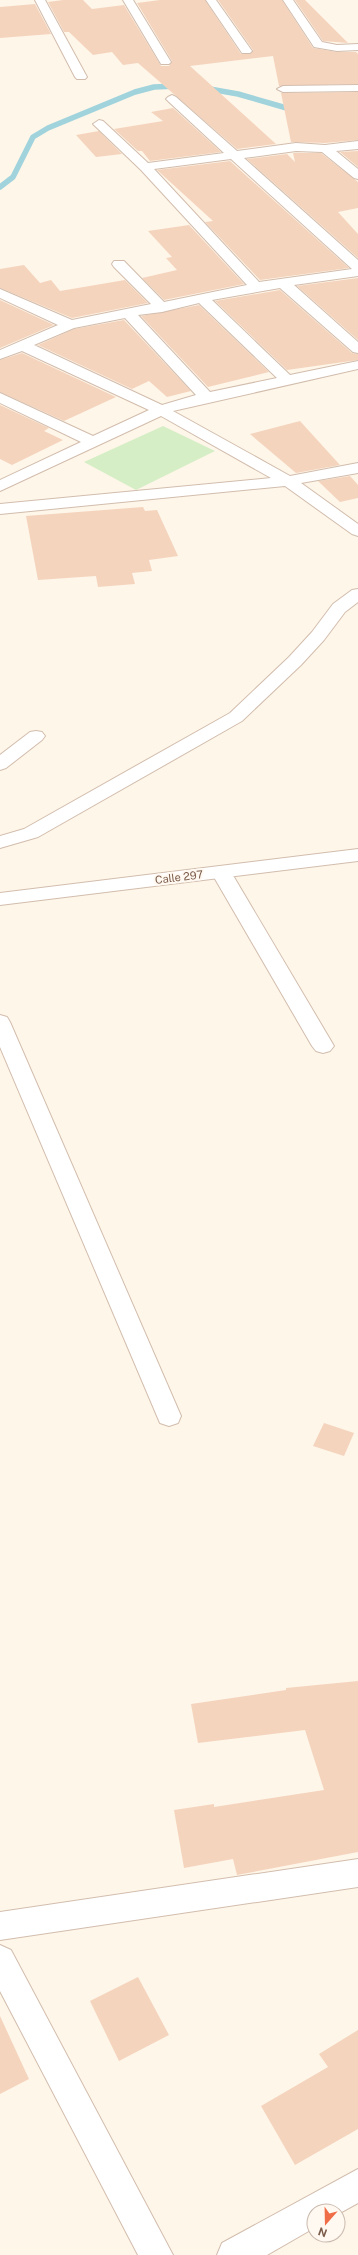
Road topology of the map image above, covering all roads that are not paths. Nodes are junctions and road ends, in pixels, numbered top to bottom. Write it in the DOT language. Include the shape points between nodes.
graph roads {
  1 [pos="40,0"];
  2 [pos="128,0"];
  3 [pos="211,0"];
  4 [pos="288,0"];
  5 [pos="358,47"];
  6 [pos="246,51"];
  7 [pos="165,62"];
  8 [pos="81,77"];
  9 [pos="358,88"];
  10 [pos="283,89"];
  11 [pos="172,99"];
  12 [pos="99,124"];
  13 [pos="358,145"];
  14 [pos="325,149"];
  15 [pos="232,155"];
  16 [pos="145,167"];
  17 [pos="358,175"];
  18 [pos="119,264"];
  19 [pos="358,267"];
  20 [pos="358,272"];
  21 [pos="283,283"];
  22 [pos="256,287"];
  23 [pos="0,293"];
  24 [pos="202,298"];
  25 [pos="162,308"];
  26 [pos="128,313"];
  27 [pos="70,325"];
  28 [pos="22,345"];
  29 [pos="358,349"];
  30 [pos="0,355"];
  31 [pos="358,365"];
  32 [pos="288,381"];
  33 [pos="0,397"];
  34 [pos="207,398"];
  35 [pos="161,410"];
  36 [pos="93,442"];
  37 [pos="358,468"];
  38 [pos="288,481"];
  39 [pos="0,486"];
  40 [pos="0,509"];
  41 [pos="358,531"];
  42 [pos="358,594"];
  43 [pos="36,736"];
  44 [pos="0,764"];
  45 [pos="0,842"];
  46 [pos="358,856"];
  47 [pos="221,872"];
  48 [pos="0,898"];
  49 [pos="0,1022"];
  50 [pos="323,1046"];
  51 [pos="169,1416"];
  52 [pos="358,1873"];
  53 [pos="0,1926"];
  54 [pos="0,1960"];
  55 [pos="358,2185"];
  56 [pos="156,2255"];
  57 [pos="234,2255"];
  1 -- 8 [label="street"];
  2 -- 7 [label="street"];
  3 -- 6 [label="street"];
  4 -- 5 [label="street" via="318,45 336,48"];
  9 -- 10 [label="street"];
  11 -- 15 [label="street"];
  12 -- 16 [label="street"];
  13 -- 14 [label="street"];
  14 -- 15 [label="street" via="296,147"];
  14 -- 17 [label="street"];
  15 -- 16 [label="street"];
  15 -- 19 [label="street"];
  16 -- 22 [label="street"];
  18 -- 25 [label="street"];
  20 -- 21 [label="street"];
  21 -- 22 [label="street"];
  21 -- 29 [label="street"];
  22 -- 24 [label="street"];
  23 -- 27 [label="street"];
  24 -- 25 [label="street"];
  24 -- 32 [label="street"];
  25 -- 26 [label="street"];
  26 -- 27 [label="street"];
  26 -- 34 [label="street"];
  27 -- 28 [label="street"];
  28 -- 30 [label="street"];
  28 -- 35 [label="street"];
  31 -- 32 [label="street"];
  32 -- 34 [label="street"];
  33 -- 36 [label="street"];
  34 -- 35 [label="street"];
  35 -- 36 [label="street"];
  35 -- 38 [label="street"];
  36 -- 39 [label="street" via="14,472"];
  37 -- 38 [label="street"];
  38 -- 40 [label="street"];
  38 -- 41 [label="street"];
  42 -- 45 [label="street" via="339,608 295,661 236,717 32,833"];
  43 -- 44 [label="street"];
  46 -- 47 [label="street, Calle 297"];
  47 -- 48 [label="street, Calle 297"];
  47 -- 50 [label="street"];
  49 -- 51 [label="street"];
  52 -- 53 [label="street"];
  54 -- 56 [label="street"];
  55 -- 57 [label="street"];
}
